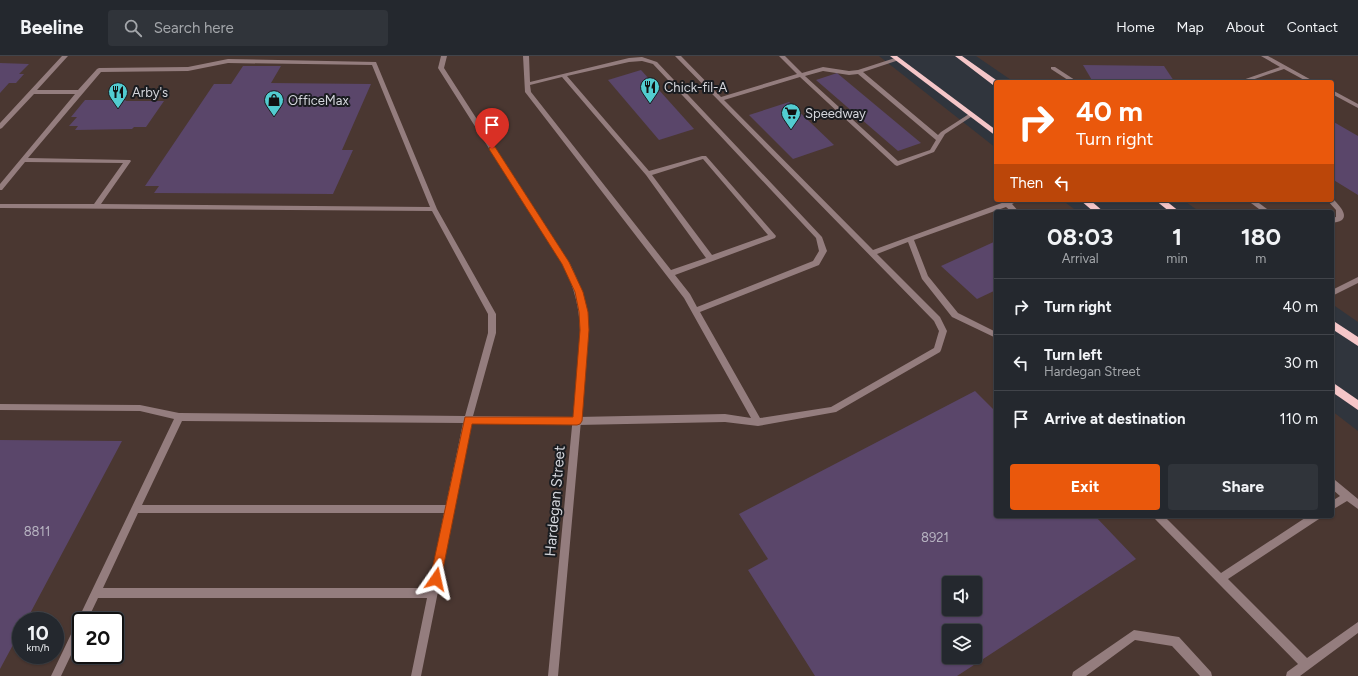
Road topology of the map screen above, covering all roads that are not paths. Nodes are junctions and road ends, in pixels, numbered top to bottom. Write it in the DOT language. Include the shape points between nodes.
graph roads {
  1 [pos="65,56"];
  2 [pos="444,56"];
  3 [pos="526,56"];
  4 [pos="678,56"];
  5 [pos="782,56"];
  6 [pos="958,56"];
  7 [pos="1264,56"];
  8 [pos="895,58"];
  9 [pos="1284,67"];
  10 [pos="1054,68"];
  11 [pos="859,72"];
  12 [pos="801,75"];
  13 [pos="564,76"];
  14 [pos="1072,80"];
  15 [pos="1246,80"];
  16 [pos="1308,80"];
  17 [pos="994,82"];
  18 [pos="527,84"];
  19 [pos="32,92"];
  20 [pos="80,92"];
  21 [pos="1334,93"];
  22 [pos="1340,96"];
  23 [pos="720,99"];
  24 [pos="1334,99"];
  25 [pos="1358,106"];
  26 [pos="971,115"];
  27 [pos="0,127"];
  28 [pos="994,132"];
  29 [pos="939,139"];
  30 [pos="23,160"];
  31 [pos="648,174"];
  32 [pos="0,188"];
  33 [pos="1012,202"];
  34 [pos="1087,202"];
  35 [pos="1162,202"];
  36 [pos="1253,202"];
  37 [pos="1332,202"];
  38 [pos="1007,204"];
  39 [pos="0,206"];
  40 [pos="96,207"];
  41 [pos="434,209"];
  42 [pos="1014,210"];
  43 [pos="1097,210"];
  44 [pos="1173,210"];
  45 [pos="1265,210"];
  46 [pos="1334,220"];
  47 [pos="910,239"];
  48 [pos="871,253"];
  49 [pos="711,259"];
  50 [pos="669,274"];
  51 [pos="1358,280"];
  52 [pos="1334,292"];
  53 [pos="695,310"];
  54 [pos="1334,325"];
  55 [pos="994,334"];
  56 [pos="1358,342"];
  57 [pos="1334,388"];
  58 [pos="1358,406"];
  59 [pos="0,407"];
  60 [pos="179,418"];
  61 [pos="468,420"];
  62 [pos="577,421"];
  63 [pos="758,422"];
  64 [pos="1334,486"];
  65 [pos="1347,496"];
  66 [pos="1334,505"];
  67 [pos="1358,505"];
  68 [pos="136,509"];
  69 [pos="450,509"];
  70 [pos="1160,518"];
  71 [pos="1313,518"];
  72 [pos="1220,579"];
  73 [pos="95,593"];
  74 [pos="433,593"];
  75 [pos="86,612"];
  76 [pos="1358,627"];
  77 [pos="72,641"];
  78 [pos="1306,665"];
  79 [pos="56,676"];
  80 [pos="416,676"];
  81 [pos="553,676"];
  82 [pos="1077,676"];
  83 [pos="1207,676"];
  84 [pos="1292,676"];
  1 -- 19 [label="street"];
  2 -- 62 [label="street, Hardegan Street" via="441,66 443,72 566,264 582,302 585,330"];
  3 -- 18 [label="street"];
  4 -- 23 [label="street"];
  5 -- 12 [label="street"];
  6 -- 17 [label="main road"];
  7 -- 9 [label="street"];
  8 -- 11 [label="street"];
  8 -- 26 [label="main road"];
  9 -- 15 [label="street"];
  9 -- 16 [label="street"];
  10 -- 14 [label="street"];
  11 -- 12 [label="street" via="823,69"];
  11 -- 29 [label="street"];
  12 -- 23 [label="street"];
  12 -- 29 [label="street" via="897,164 932,151"];
  13 -- 18 [label="street"];
  13 -- 31 [label="street"];
  13 -- 53 [label="street" via="629,60 642,59 655,63 818,237 823,252 816,263"];
  18 -- 50 [label="street" via="528,92"];
  19 -- 20 [label="street"];
  19 -- 27 [label="street"];
  20 -- 30 [label="street"];
  20 -- 41 [label="street" via="99,70 188,69 228,61 374,63"];
  21 -- 22 [label="street"];
  22 -- 24 [label="street"];
  22 -- 25 [label="street"];
  23 -- 48 [label="street"];
  26 -- 28 [label="main road"];
  26 -- 29 [label="street" via="943,133"];
  30 -- 32 [label="street"];
  30 -- 40 [label="street" via="128,161"];
  31 -- 49 [label="street"];
  31 -- 49 [label="street" via="704,157 772,236"];
  33 -- 38 [label="street"];
  34 -- 43 [label="main road"];
  35 -- 44 [label="main road"];
  36 -- 45 [label="street"];
  37 -- 46 [label="street" via="1338,209 1340,218"];
  38 -- 42 [label="street"];
  38 -- 47 [label="street"];
  39 -- 40 [label="street"];
  40 -- 41 [label="street"];
  41 -- 61 [label="street" via="492,314 492,333"];
  47 -- 48 [label="street"];
  47 -- 55 [label="street" via="925,277 955,315"];
  48 -- 63 [label="street" via="937,319 943,331 937,350 833,410"];
  49 -- 50 [label="street"];
  50 -- 53 [label="street"];
  51 -- 52 [label="street"];
  53 -- 63 [label="street"];
  54 -- 56 [label="main road"];
  57 -- 58 [label="main road"];
  59 -- 60 [label="street" via="140,408"];
  60 -- 61 [label="street"];
  60 -- 68 [label="street"];
  61 -- 62 [label="street"];
  61 -- 69 [label="street"];
  62 -- 63 [label="street" via="725,418"];
  62 -- 81 [label="street, Hardegan Street"];
  64 -- 65 [label="street"];
  65 -- 66 [label="street"];
  65 -- 67 [label="street"];
  68 -- 69 [label="street"];
  68 -- 73 [label="street"];
  69 -- 74 [label="street"];
  70 -- 72 [label="street"];
  71 -- 72 [label="street"];
  72 -- 78 [label="street"];
  73 -- 74 [label="street"];
  73 -- 75 [label="street"];
  74 -- 80 [label="street"];
  76 -- 78 [label="street"];
  77 -- 79 [label="street"];
  78 -- 84 [label="street"];
  82 -- 83 [label="street" via="1134,635 1175,641"];
}
